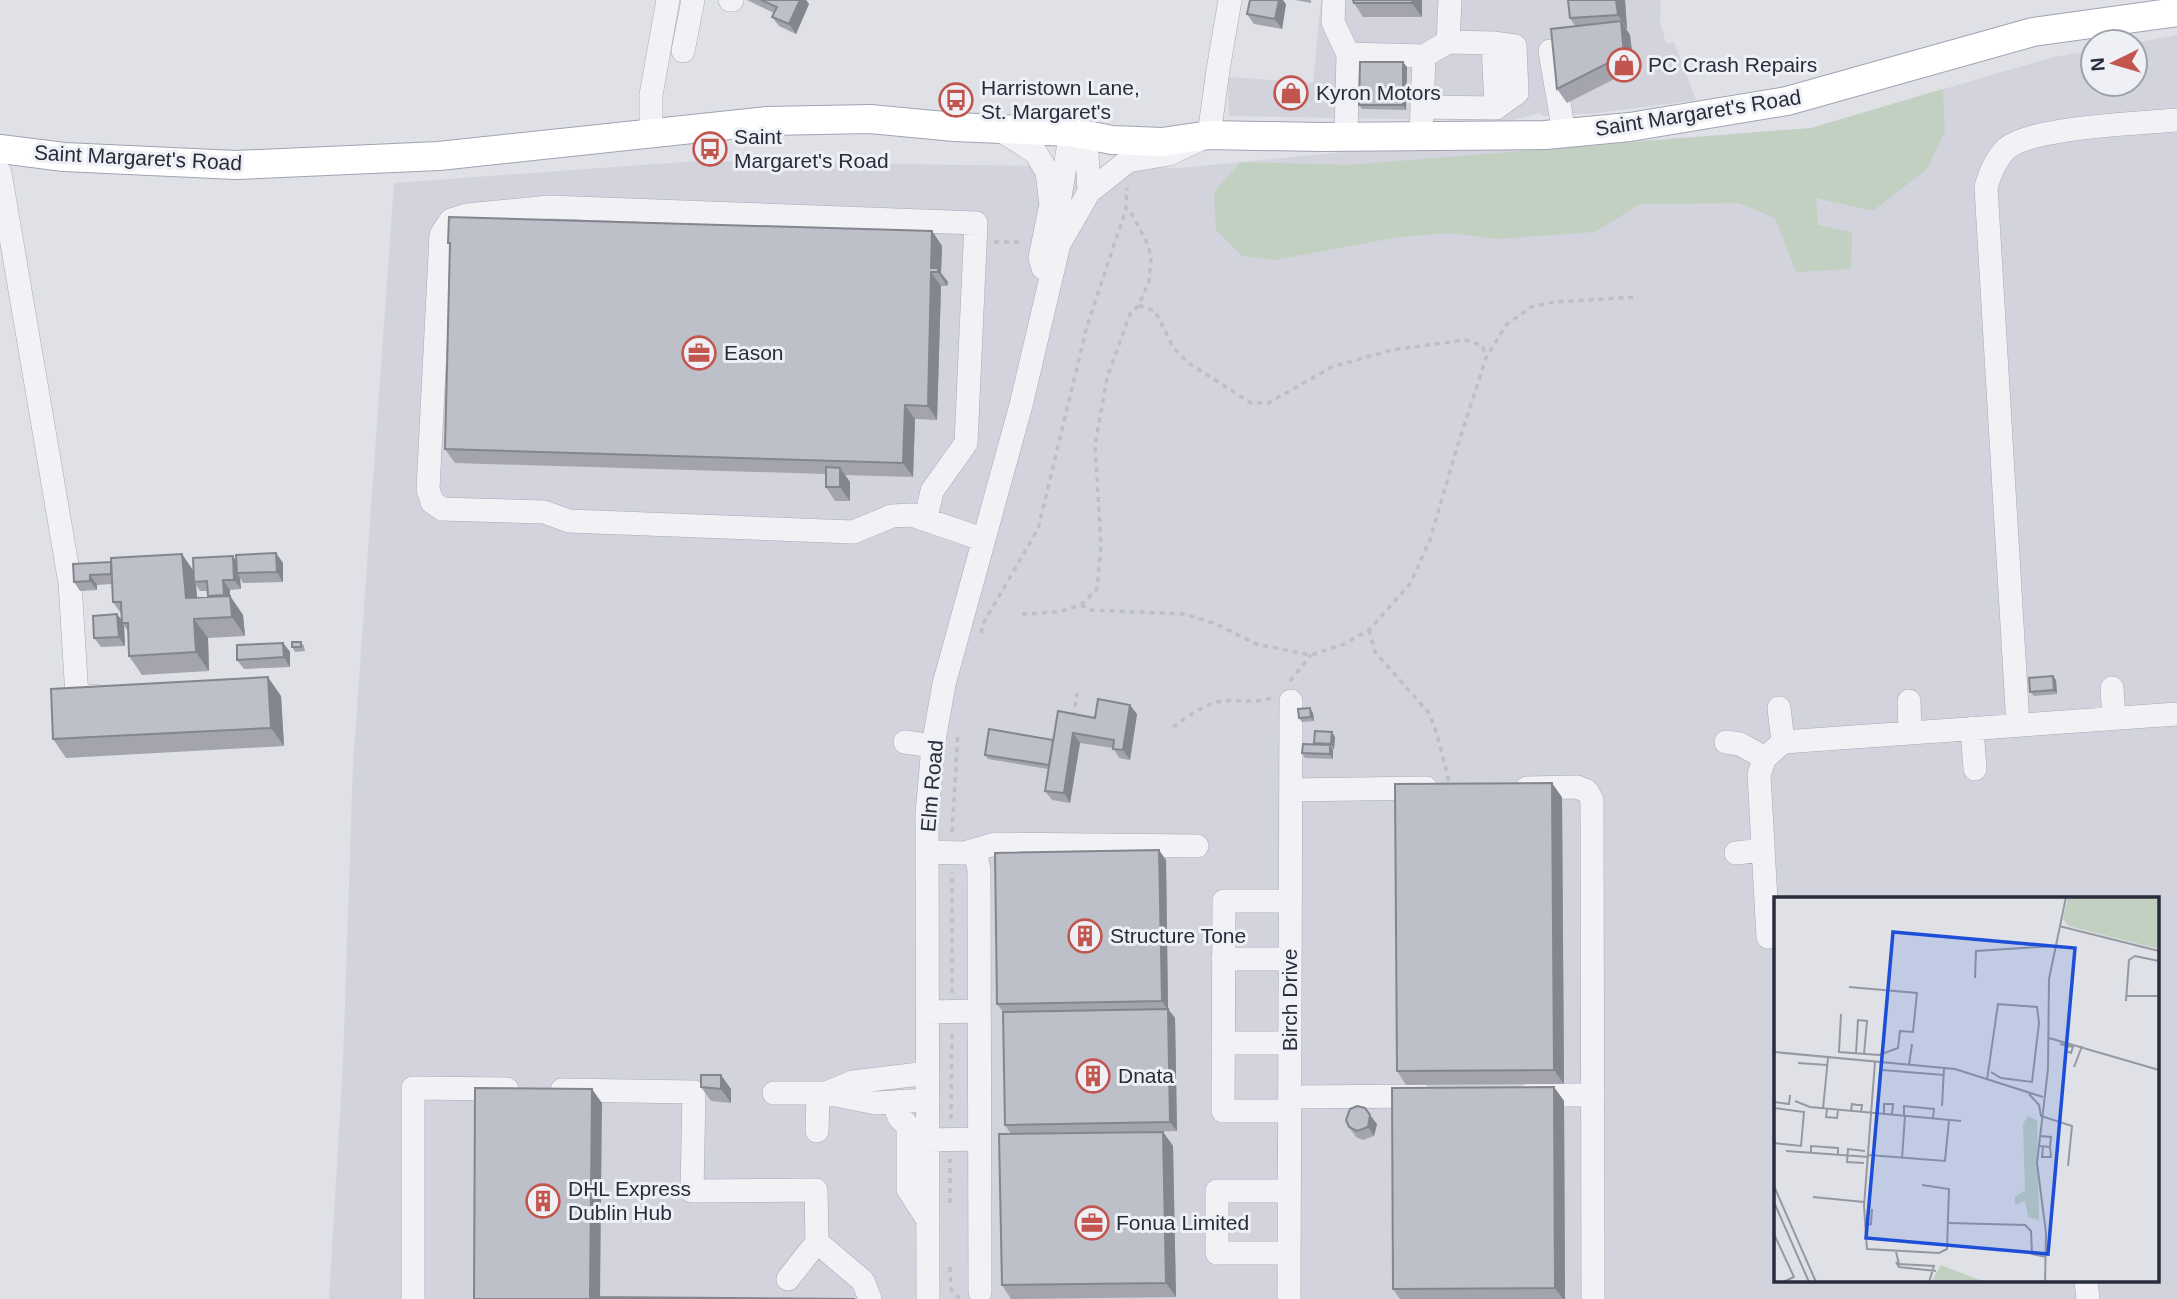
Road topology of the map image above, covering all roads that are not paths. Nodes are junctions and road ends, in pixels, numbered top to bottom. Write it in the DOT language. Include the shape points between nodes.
graph roads {
  1 [pos="668,0"];
  2 [pos="693,0"];
  3 [pos="1230,0"];
  4 [pos="1334,0"];
  5 [pos="1450,0"];
  6 [pos="2177,12"];
  7 [pos="1448,42"];
  8 [pos="683,51"];
  9 [pos="1550,51"];
  10 [pos="1348,54"];
  11 [pos="1424,56"];
  12 [pos="1422,107"];
  13 [pos="2177,120"];
  14 [pos="999,129"];
  15 [pos="651,132"];
  16 [pos="1071,132"];
  17 [pos="1564,133"];
  18 [pos="1209,135"];
  19 [pos="1421,136"];
  20 [pos="1346,137"];
  21 [pos="0,149"];
  22 [pos="0,173"];
  23 [pos="1089,192"];
  24 [pos="1059,244"];
  25 [pos="1049,288"];
  26 [pos="926,518"];
  27 [pos="982,539"];
  28 [pos="2112,688"];
  29 [pos="118,695"];
  30 [pos="1283,696"];
  31 [pos="1909,701"];
  32 [pos="1779,708"];
  33 [pos="2177,714"];
  34 [pos="2114,718"];
  35 [pos="2018,725"];
  36 [pos="1972,728"];
  37 [pos="1910,732"];
  38 [pos="905,742"];
  39 [pos="1726,742"];
  40 [pos="1783,742"];
  41 [pos="933,746"];
  42 [pos="1765,758"];
  43 [pos="1975,769"];
  44 [pos="1451,785"];
  45 [pos="1508,788"];
  46 [pos="1290,790"];
  47 [pos="1197,846"];
  48 [pos="975,850"];
  49 [pos="1763,850"];
  50 [pos="927,852"];
  51 [pos="1736,853"];
  52 [pos="1290,901"];
  53 [pos="1768,937"];
  54 [pos="1223,959"];
  55 [pos="1290,960"];
  56 [pos="979,1011"];
  57 [pos="928,1012"];
  58 [pos="1290,1042"];
  59 [pos="1223,1043"];
  60 [pos="928,1073"];
  61 [pos="774,1093"];
  62 [pos="822,1093"];
  63 [pos="1511,1095"];
  64 [pos="1593,1095"];
  65 [pos="1441,1096"];
  66 [pos="928,1100"];
  67 [pos="894,1104"];
  68 [pos="1289,1104"];
  69 [pos="817,1131"];
  70 [pos="979,1139"];
  71 [pos="939,1140"];
  72 [pos="1289,1191"];
  73 [pos="928,1220"];
  74 [pos="817,1242"];
  75 [pos="1289,1253"];
  76 [pos="788,1279"];
  77 [pos="970,1296"];
  78 [pos="413,1299"];
  79 [pos="870,1299"];
  80 [pos="928,1299"];
  81 [pos="1289,1299"];
  82 [pos="1593,1299"];
  1 -- 15 [label="street" via="651,95"];
  2 -- 8 [label="street"];
  3 -- 18 [label="street"];
  4 -- 10 [label="street" via="1333,22"];
  5 -- 7 [label="street"];
  6 -- 17 [label="main road, Saint Margaret's Road" via="2033,32 1787,101"];
  7 -- 11 [label="street"];
  7 -- 12 [label="street" via="1493,43 1496,108"];
  9 -- 17 [label="street"];
  10 -- 11 [label="street"];
  10 -- 20 [label="street"];
  11 -- 12 [label="street"];
  12 -- 19 [label="street"];
  13 -- 35 [label="street" via="2024,138 2007,148 1992,168 1986,187"];
  14 -- 15 [label="main road, Saint Margaret's Road" via="870,119 767,121"];
  14 -- 16 [label="main road, Saint Margaret's Road"];
  14 -- 25 [label="street, Elm Road" via="1036,153 1047,172 1051,204 1040,258"];
  15 -- 21 [label="main road, Saint Margaret's Road" via="439,156 236,165 64,157"];
  16 -- 18 [label="main road, Saint Margaret's Road" via="1114,122 1168,125"];
  16 -- 23 [label="street" via="1087,153"];
  16 -- 24 [label="street, Elm Road" via="1056,215"];
  17 -- 19 [label="main road, Saint Margaret's Road"];
  18 -- 20 [label="main road, Saint Margaret's Road"];
  18 -- 23 [label="street, Elm Road" via="1169,154 1128,161"];
  19 -- 20 [label="main road, Saint Margaret's Road"];
  22 -- 29 [label="street" via="71,583 77,697"];
  23 -- 24 [label="street, Elm Road"];
  24 -- 25 [label="street, Elm Road"];
  25 -- 27 [label="street, Elm Road"];
  26 -- 26 [label="street" via="892,516 853,532 569,521 544,512 442,509 432,502 429,489 441,235 451,220 467,215 549,207 975,223 966,443 932,491"];
  26 -- 27 [label="street"];
  27 -- 41 [label="street, Elm Road" via="944,684"];
  28 -- 34 [label="street"];
  30 -- 46 [label="street, Birch Drive"];
  31 -- 37 [label="street"];
  32 -- 40 [label="street"];
  33 -- 34 [label="street"];
  34 -- 35 [label="street"];
  35 -- 36 [label="street"];
  36 -- 37 [label="street"];
  36 -- 43 [label="street"];
  37 -- 40 [label="street"];
  38 -- 41 [label="street"];
  39 -- 42 [label="street"];
  40 -- 42 [label="street"];
  41 -- 50 [label="street, Elm Road"];
  42 -- 49 [label="street" via="1759,774"];
  44 -- 46 [label="street"];
  45 -- 64 [label="street" via="1577,787 1587,791 1592,800"];
  46 -- 52 [label="street, Birch Drive"];
  47 -- 48 [label="street" via="995,844"];
  48 -- 50 [label="street"];
  48 -- 56 [label="street" via="979,870"];
  49 -- 51 [label="street"];
  49 -- 53 [label="street"];
  50 -- 57 [label="street, Elm Road"];
  52 -- 54 [label="street" via="1224,901"];
  52 -- 55 [label="street, Birch Drive"];
  54 -- 55 [label="street"];
  54 -- 59 [label="street"];
  55 -- 58 [label="street, Birch Drive"];
  56 -- 57 [label="street"];
  56 -- 70 [label="street"];
  57 -- 60 [label="street, Elm Road"];
  58 -- 59 [label="street"];
  58 -- 68 [label="street, Birch Drive"];
  59 -- 68 [label="street" via="1223,1111"];
  60 -- 62 [label="street" via="853,1082"];
  60 -- 66 [label="street, Elm Road"];
  61 -- 62 [label="street"];
  62 -- 67 [label="street"];
  62 -- 69 [label="street"];
  63 -- 64 [label="street"];
  64 -- 82 [label="street"];
  65 -- 68 [label="street"];
  66 -- 67 [label="street"];
  66 -- 71 [label="street, Elm Road"];
  67 -- 73 [label="street" via="908,1126 908,1189"];
  68 -- 72 [label="street, Birch Drive"];
  70 -- 71 [label="street"];
  70 -- 77 [label="street"];
  71 -- 73 [label="street, Elm Road"];
  72 -- 75 [label="street, Birch Drive"];
  72 -- 75 [label="street" via="1217,1191 1217,1253"];
  73 -- 80 [label="street, Elm Road"];
  74 -- 76 [label="street"];
  74 -- 78 [label="street" via="816,1190 692,1191 694,1092 413,1088"];
  74 -- 79 [label="street" via="863,1281"];
  75 -- 81 [label="street, Birch Drive"];
}
